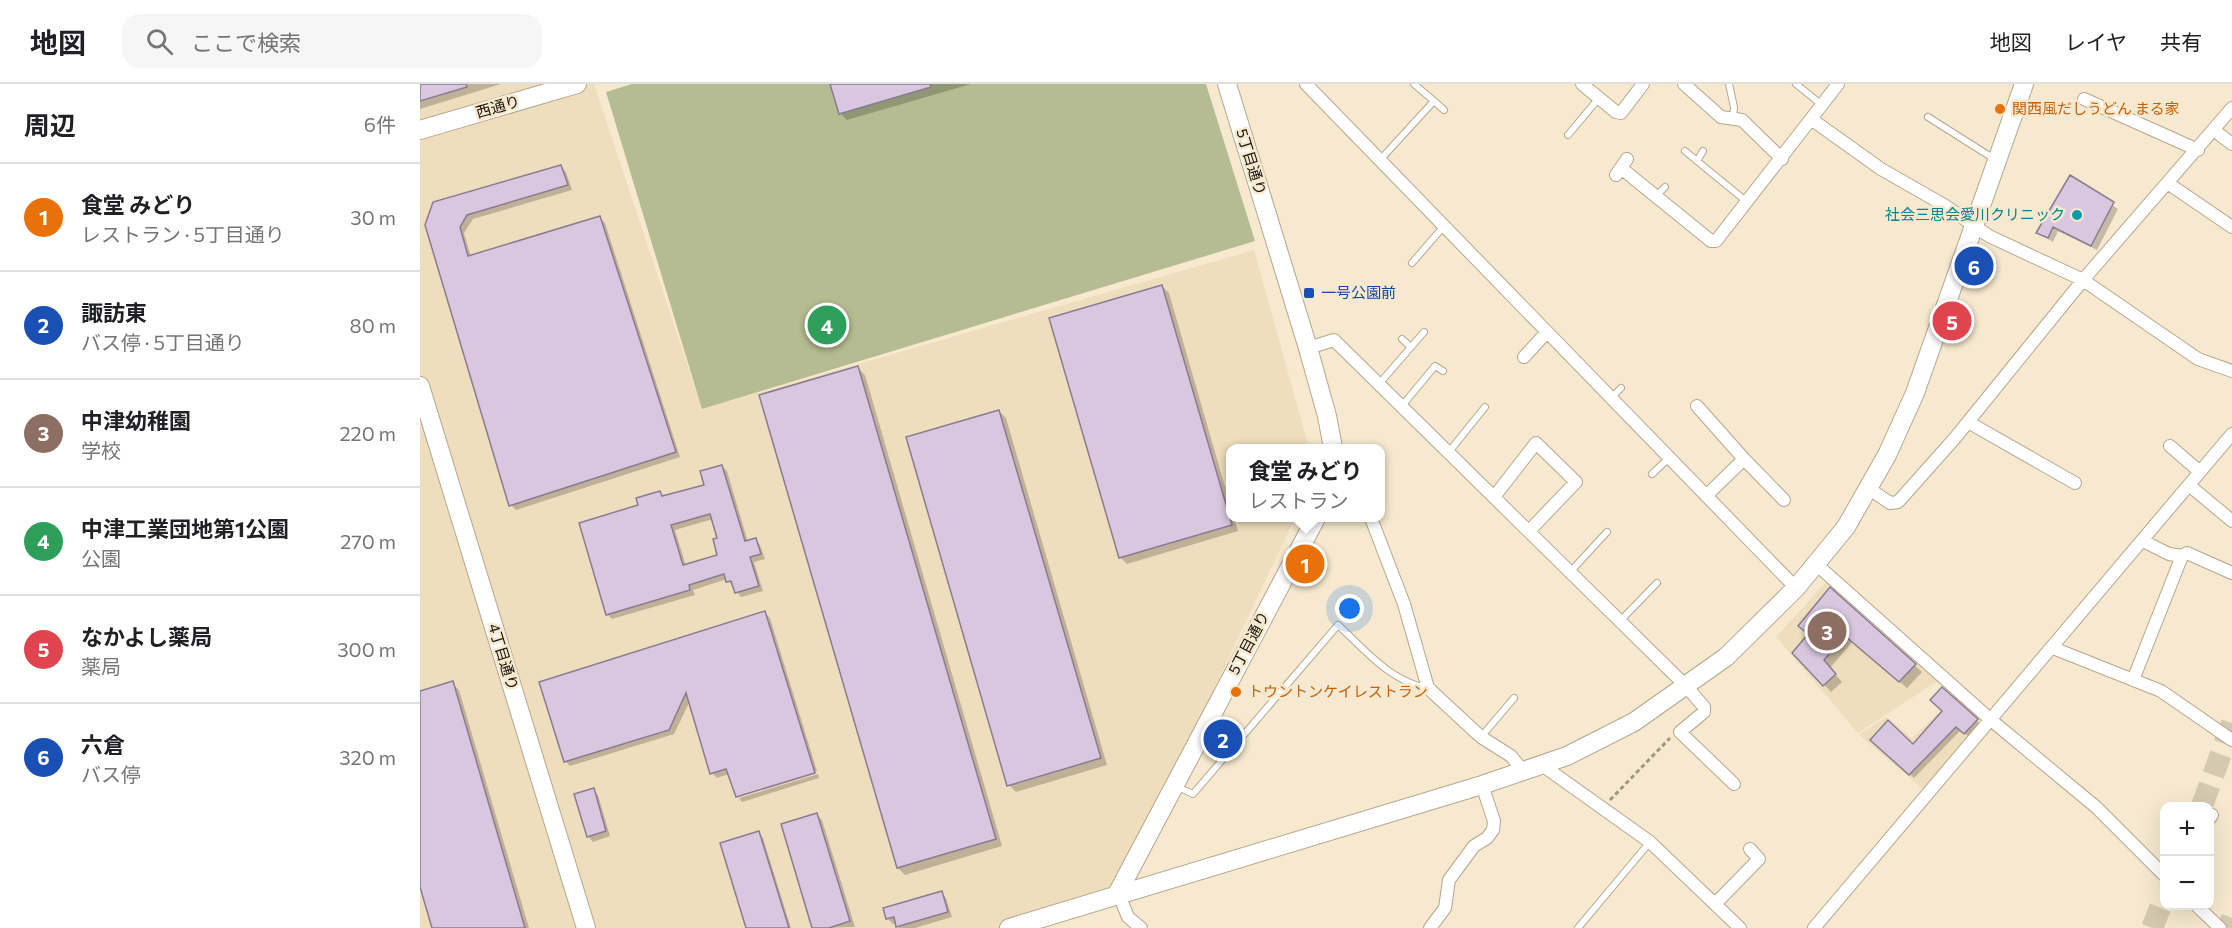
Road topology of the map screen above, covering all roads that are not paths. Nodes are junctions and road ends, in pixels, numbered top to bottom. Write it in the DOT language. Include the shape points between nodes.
graph roads {
  1 [pos="577,84"];
  2 [pos="1227,84"];
  3 [pos="1306,84"];
  4 [pos="1414,84"];
  5 [pos="1582,84"];
  6 [pos="1643,84"];
  7 [pos="1684,84"];
  8 [pos="1729,84"];
  9 [pos="1796,84"];
  10 [pos="1838,84"];
  11 [pos="2024,84"];
  12 [pos="1599,98"];
  13 [pos="2084,99"];
  14 [pos="1434,101"];
  15 [pos="1822,105"];
  16 [pos="2232,108"];
  17 [pos="1444,110"];
  18 [pos="1928,117"];
  19 [pos="1733,119"];
  20 [pos="1811,119"];
  21 [pos="420,130"];
  22 [pos="2215,131"];
  23 [pos="1568,135"];
  24 [pos="2232,144"];
  25 [pos="2198,150"];
  26 [pos="1685,151"];
  27 [pos="1703,151"];
  28 [pos="1782,159"];
  29 [pos="1380,160"];
  30 [pos="1697,160"];
  31 [pos="1996,160"];
  32 [pos="1621,167"];
  33 [pos="2169,184"];
  34 [pos="1665,187"];
  35 [pos="1656,196"];
  36 [pos="1747,202"];
  37 [pos="1973,223"];
  38 [pos="1444,226"];
  39 [pos="2231,231"];
  40 [pos="1412,263"];
  41 [pos="1483,265"];
  42 [pos="1474,275"];
  43 [pos="2083,280"];
  44 [pos="1547,332"];
  45 [pos="1424,333"];
  46 [pos="1402,339"];
  47 [pos="1411,347"];
  48 [pos="1308,348"];
  49 [pos="1524,357"];
  50 [pos="1443,371"];
  51 [pos="2232,371"];
  52 [pos="1378,385"];
  53 [pos="420,386"];
  54 [pos="1621,388"];
  55 [pos="1611,398"];
  56 [pos="1697,406"];
  57 [pos="1485,407"];
  58 [pos="1400,408"];
  59 [pos="1968,422"];
  60 [pos="2232,434"];
  61 [pos="1332,444"];
  62 [pos="2170,446"];
  63 [pos="1448,453"];
  64 [pos="1669,458"];
  65 [pos="1744,459"];
  66 [pos="2200,472"];
  67 [pos="1652,474"];
  68 [pos="2066,483"];
  69 [pos="2189,484"];
  70 [pos="1868,488"];
  71 [pos="1781,491"];
  72 [pos="1706,496"];
  73 [pos="1494,497"];
  74 [pos="2232,520"];
  75 [pos="1314,522"];
  76 [pos="1373,522"];
  77 [pos="1530,530"];
  78 [pos="1607,532"];
  79 [pos="2143,541"];
  80 [pos="2215,550"];
  81 [pos="2182,556"];
  82 [pos="2207,561"];
  83 [pos="1816,564"];
  84 [pos="1571,571"];
  85 [pos="2232,573"];
  86 [pos="1657,583"];
  87 [pos="1796,588"];
  88 [pos="1621,620"];
  89 [pos="2054,648"];
  90 [pos="2133,680"];
  91 [pos="1686,686"];
  92 [pos="1428,688"];
  93 [pos="1514,698"];
  94 [pos="1991,720"];
  95 [pos="1481,737"];
  96 [pos="2232,740"];
  97 [pos="1542,765"];
  98 [pos="1523,771"];
  99 [pos="1734,783"];
  100 [pos="1174,785"];
  101 [pos="1482,785"];
  102 [pos="1650,842"];
  103 [pos="1750,849"];
  104 [pos="2160,871"];
  105 [pos="1118,896"];
  106 [pos="1716,903"];
  107 [pos="2201,910"];
  108 [pos="1028,925"];
  109 [pos="586,928"];
  110 [pos="1009,928"];
  111 [pos="1141,928"];
  112 [pos="1430,928"];
  113 [pos="1578,928"];
  114 [pos="1740,928"];
  115 [pos="1814,928"];
  116 [pos="2220,928"];
  1 -- 21 [label="street, 西通り"];
  2 -- 48 [label="street, 5丁目通り"];
  3 -- 29 [label="street"];
  4 -- 14 [label="lane"];
  5 -- 12 [label="street"];
  6 -- 12 [label="street" via="1621,113"];
  7 -- 19 [label="street" via="1721,117"];
  8 -- 19 [label="lane"];
  9 -- 15 [label="lane"];
  10 -- 15 [label="street"];
  11 -- 31 [label="street"];
  12 -- 23 [label="lane"];
  13 -- 25 [label="street"];
  14 -- 17 [label="lane"];
  14 -- 29 [label="lane"];
  15 -- 20 [label="street"];
  16 -- 22 [label="street"];
  18 -- 31 [label="lane"];
  19 -- 28 [label="street" via="1742,120"];
  20 -- 28 [label="street"];
  20 -- 37 [label="street" via="1881,169"];
  22 -- 24 [label="street"];
  22 -- 25 [label="street"];
  25 -- 33 [label="street"];
  26 -- 30 [label="lane"];
  27 -- 30 [label="lane"];
  28 -- 36 [label="street"];
  29 -- 38 [label="street"];
  30 -- 36 [label="lane"];
  31 -- 37 [label="street"];
  32 -- 35 [label="street"];
  33 -- 39 [label="street"];
  33 -- 43 [label="street"];
  34 -- 35 [label="lane"];
  35 -- 36 [label="street" via="1716,241"];
  37 -- 43 [label="street" via="1989,236"];
  37 -- 70 [label="street" via="1915,393"];
  38 -- 40 [label="lane"];
  38 -- 41 [label="street"];
  41 -- 42 [label="street"];
  41 -- 44 [label="street" via="1512,304"];
  43 -- 51 [label="street" via="2198,359"];
  43 -- 59 [label="street"];
  44 -- 49 [label="street"];
  44 -- 55 [label="street" via="1583,362"];
  45 -- 47 [label="lane"];
  46 -- 47 [label="lane"];
  47 -- 52 [label="lane"];
  48 -- 52 [label="street" via="1334,340"];
  48 -- 61 [label="street, 5丁目通り"];
  50 -- 58 [label="lane" via="1435,366"];
  52 -- 58 [label="street"];
  53 -- 109 [label="street, 4丁目通り"];
  54 -- 55 [label="lane"];
  55 -- 64 [label="street"];
  56 -- 65 [label="street" via="1710,412"];
  57 -- 63 [label="lane"];
  58 -- 63 [label="street"];
  59 -- 68 [label="street"];
  59 -- 70 [label="street" via="1898,502 1890,503"];
  60 -- 66 [label="street"];
  62 -- 66 [label="street"];
  63 -- 73 [label="street"];
  64 -- 67 [label="lane"];
  64 -- 72 [label="street"];
  65 -- 71 [label="street"];
  65 -- 72 [label="street"];
  66 -- 69 [label="street"];
  69 -- 74 [label="street"];
  69 -- 79 [label="street"];
  70 -- 83 [label="street" via="1846,526"];
  72 -- 87 [label="street"];
  73 -- 77 [label="street"];
  73 -- 77 [label="street" via="1536,443 1576,482"];
  75 -- 100 [label="street, 5丁目通り"];
  76 -- 92 [label="street" via="1404,604"];
  77 -- 84 [label="street"];
  78 -- 84 [label="lane"];
  79 -- 81 [label="street"];
  79 -- 89 [label="street"];
  80 -- 82 [label="street"];
  81 -- 82 [label="street" via="2187,553"];
  81 -- 90 [label="street"];
  82 -- 85 [label="street"];
  83 -- 87 [label="street"];
  83 -- 94 [label="street"];
  84 -- 88 [label="street"];
  86 -- 88 [label="lane"];
  87 -- 91 [label="street" via="1726,657"];
  88 -- 91 [label="street"];
  89 -- 90 [label="street"];
  89 -- 94 [label="street"];
  90 -- 96 [label="street" via="2161,691"];
  91 -- 97 [label="street" via="1634,722"];
  91 -- 99 [label="street" via="1704,712 1680,732"];
  92 -- 95 [label="street"];
  92 -- 100 [label="lane" via="1411,686 1391,673 1338,626 1194,794"];
  93 -- 95 [label="lane"];
  94 -- 104 [label="street" via="2096,807"];
  94 -- 115 [label="street"];
  95 -- 98 [label="street" via="1511,756"];
  97 -- 98 [label="street"];
  97 -- 102 [label="street"];
  98 -- 101 [label="street"];
  100 -- 105 [label="street, 5丁目通り"];
  101 -- 105 [label="street"];
  101 -- 112 [label="street" via="1494,821 1493,830 1474,846 1449,880 1445,908"];
  102 -- 106 [label="street"];
  102 -- 113 [label="lane"];
  103 -- 106 [label="street" via="1759,859"];
  105 -- 108 [label="street"];
  105 -- 111 [label="street" via="1128,917"];
  106 -- 114 [label="street"];
  107 -- 116 [label="street"];
  108 -- 110 [label="street"];
}
